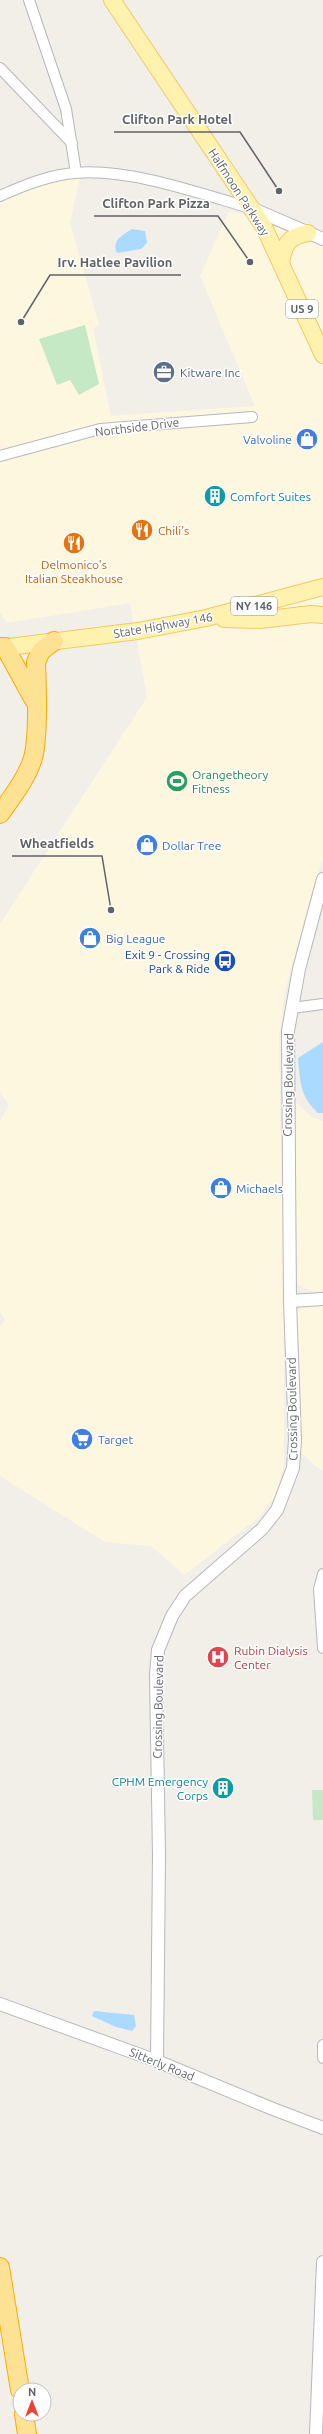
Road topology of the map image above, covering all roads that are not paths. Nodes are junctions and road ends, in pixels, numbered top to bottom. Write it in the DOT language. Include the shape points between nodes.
graph roads {
  1 [pos="29,0"];
  2 [pos="112,0"];
  3 [pos="0,68"];
  4 [pos="72,143"];
  5 [pos="76,173"];
  6 [pos="0,196"];
  7 [pos="250,208"];
  8 [pos="308,233"];
  9 [pos="323,239"];
  10 [pos="281,263"];
  11 [pos="323,355"];
  12 [pos="252,417"];
  13 [pos="0,456"];
  14 [pos="323,580"];
  15 [pos="323,587"];
  16 [pos="301,592"];
  17 [pos="323,615"];
  18 [pos="206,618"];
  19 [pos="54,641"];
  20 [pos="1,645"];
  21 [pos="36,702"];
  22 [pos="0,814"];
  23 [pos="323,879"];
  24 [pos="323,1004"];
  25 [pos="292,1008"];
  26 [pos="323,1299"];
  27 [pos="290,1301"];
  28 [pos="323,1574"];
  29 [pos="322,1624"];
  30 [pos="323,1648"];
  31 [pos="0,2004"];
  32 [pos="323,2045"];
  33 [pos="323,2058"];
  34 [pos="157,2061"];
  35 [pos="323,2128"];
  36 [pos="323,2262"];
  37 [pos="0,2267"];
  38 [pos="19,2382"];
  39 [pos="321,2386"];
  40 [pos="25,2422"];
  41 [pos="27,2434"];
  42 [pos="316,2434"];
  1 -- 4 [label="street" via="66,109"];
  2 -- 7 [label="main road, Halfmoon Parkway / US 9"];
  3 -- 4 [label="street"];
  4 -- 5 [label="street"];
  5 -- 6 [label="street" via="41,180"];
  5 -- 7 [label="street" via="122,176 176,187"];
  7 -- 8 [label="street"];
  7 -- 10 [label="main road, Halfmoon Parkway / US 9" via="264,227"];
  8 -- 9 [label="street"];
  8 -- 10 [label="main road" via="297,234 288,240"];
  10 -- 11 [label="main road, Halfmoon Parkway / US 9"];
  12 -- 13 [label="street, Northside Drive" via="133,425 100,430"];
  14 -- 16 [label="main road"];
  15 -- 16 [label="main road, State Highway 146 / NY 146"];
  16 -- 18 [label="main road, State Highway 146 / NY 146"];
  17 -- 18 [label="main road" via="260,620"];
  18 -- 19 [label="main road, State Highway 146 / NY 146" via="138,631"];
  19 -- 20 [label="main road, State Highway 146 / NY 146"];
  19 -- 21 [label="highway" via="41,651 36,662"];
  20 -- 21 [label="highway"];
  21 -- 22 [label="highway" via="36,745 33,759 14,796"];
  23 -- 25 [label="street, Crossing Boulevard" via="299,969"];
  24 -- 25 [label="street"];
  25 -- 27 [label="street, Crossing Boulevard" via="288,1031 287,1092"];
  26 -- 27 [label="street"];
  27 -- 34 [label="street, Crossing Boulevard" via="294,1440 293,1468 284,1496 262,1529 185,1596 165,1628 158,1650"];
  28 -- 29 [label="street" via="319,1589"];
  29 -- 30 [label="street"];
  31 -- 34 [label="street, Sitterly Road"];
  32 -- 33 [label="street"];
  34 -- 35 [label="street, Sitterly Road" via="273,2110"];
  36 -- 39 [label="street"];
  37 -- 38 [label="highway"];
  39 -- 42 [label="street"];
  40 -- 41 [label="highway"];
}
